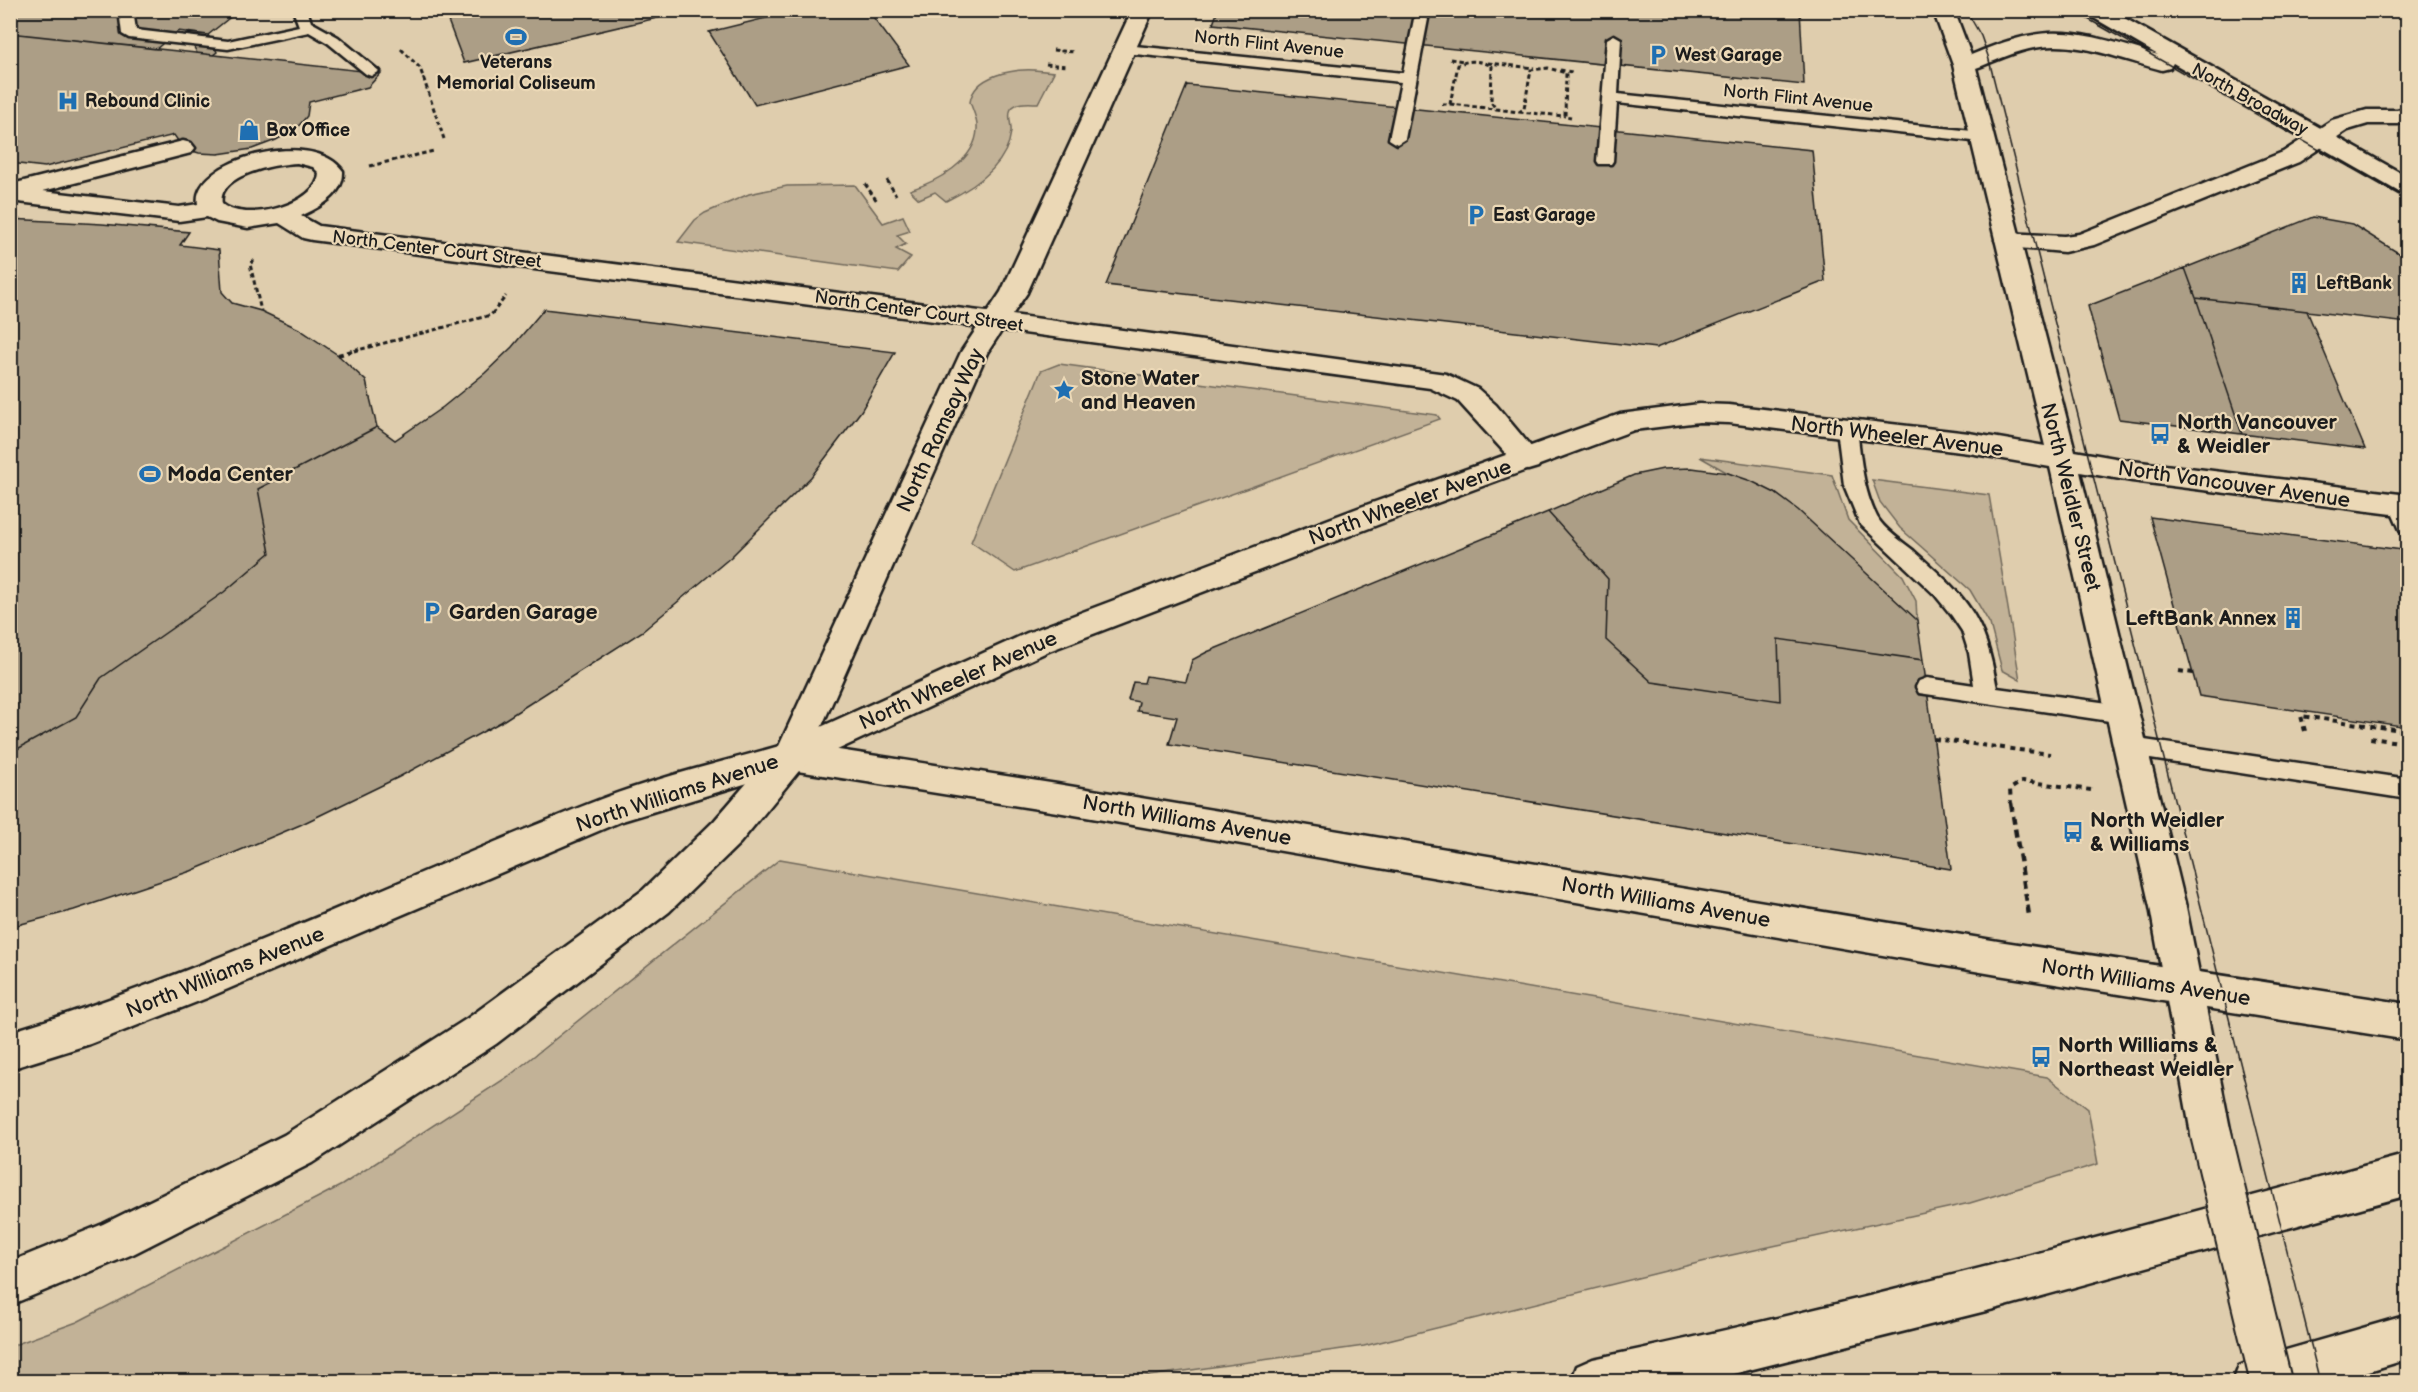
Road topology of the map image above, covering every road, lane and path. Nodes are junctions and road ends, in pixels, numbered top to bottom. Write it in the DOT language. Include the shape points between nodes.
graph roads {
  1 [pos="126,10"];
  2 [pos="300,10"];
  3 [pos="1143,10"];
  4 [pos="1943,10"];
  5 [pos="2094,10"];
  6 [pos="1422,20"];
  7 [pos="310,28"];
  8 [pos="1614,39"];
  9 [pos="393,44"];
  10 [pos="1125,49"];
  11 [pos="1053,50"];
  12 [pos="1074,52"];
  13 [pos="1487,63"];
  14 [pos="1047,64"];
  15 [pos="1067,66"];
  16 [pos="1964,66"];
  17 [pos="1536,68"];
  18 [pos="371,71"];
  19 [pos="2208,75"];
  20 [pos="1409,78"];
  21 [pos="1610,98"];
  22 [pos="1450,104"];
  23 [pos="1496,110"];
  24 [pos="1519,112"];
  25 [pos="2403,115"];
  26 [pos="1565,116"];
  27 [pos="1982,137"];
  28 [pos="2320,138"];
  29 [pos="444,139"];
  30 [pos="1397,139"];
  31 [pos="183,148"];
  32 [pos="434,151"];
  33 [pos="1605,161"];
  34 [pos="385,162"];
  35 [pos="887,180"];
  36 [pos="864,184"];
  37 [pos="2408,187"];
  38 [pos="10,193"];
  39 [pos="896,195"];
  40 [pos="877,201"];
  41 [pos="212,209"];
  42 [pos="284,216"];
  43 [pos="2007,240"];
  44 [pos="261,311"];
  45 [pos="995,321"];
  46 [pos="465,323"];
  47 [pos="338,356"];
  48 [pos="1847,429"];
  49 [pos="1528,459"];
  50 [pos="2061,459"];
  51 [pos="2405,513"];
  52 [pos="2179,671"];
  53 [pos="2193,673"];
  54 [pos="1927,687"];
  55 [pos="1986,695"];
  56 [pos="2122,714"];
  57 [pos="2301,716"];
  58 [pos="2370,738"];
  59 [pos="1934,739"];
  60 [pos="2130,747"];
  61 [pos="2050,754"];
  62 [pos="791,756"];
  63 [pos="2408,789"];
  64 [pos="2142,797"];
  65 [pos="2037,965"];
  66 [pos="2183,987"];
  67 [pos="2408,1022"];
  68 [pos="10,1051"];
  69 [pos="2408,1174"];
  70 [pos="10,1284"];
  71 [pos="2408,1337"];
  72 [pos="1593,1382"];
  73 [pos="2255,1382"];
  74 [pos="2271,1382"];
  1 -- 7 [label="lane" via="129,34 228,45"];
  2 -- 7 [label="lane"];
  3 -- 10 [label="main road, North Ramsay Way"];
  4 -- 16 [label="main road, North Weidler Street"];
  5 -- 19 [label="main road, North Broadway"];
  6 -- 20 [label="lane"];
  7 -- 18 [label="lane" via="333,40"];
  8 -- 21 [label="lane"];
  9 -- 29 [label="path" via="420,68"];
  10 -- 20 [label="lane, North Flint Avenue"];
  10 -- 45 [label="main road, North Ramsay Way" via="1014,293"];
  11 -- 12 [label="path"];
  13 -- 17 [label="path"];
  13 -- 22 [label="path" via="1460,63"];
  13 -- 23 [label="path" via="1492,66 1491,102"];
  14 -- 15 [label="path"];
  16 -- 19 [label="main road" via="2031,42 2053,39 2089,44"];
  16 -- 27 [label="main road, North Weidler Street"];
  17 -- 24 [label="path" via="1529,74 1525,105"];
  17 -- 26 [label="path" via="1566,73"];
  19 -- 28 [label="main road, North Broadway"];
  20 -- 22 [label="path" via="1425,102"];
  20 -- 30 [label="lane"];
  21 -- 26 [label="path" via="1593,119"];
  21 -- 27 [label="lane, North Flint Avenue"];
  21 -- 33 [label="lane"];
  22 -- 23 [label="path"];
  23 -- 24 [label="path"];
  24 -- 26 [label="path"];
  25 -- 28 [label="main road" via="2367,117 2340,124"];
  27 -- 43 [label="main road, North Weidler Street"];
  28 -- 37 [label="main road, North Broadway"];
  28 -- 43 [label="main road" via="2290,157 2085,240 2064,244"];
  31 -- 38 [label="main road"];
  32 -- 34 [label="path"];
  35 -- 39 [label="path"];
  36 -- 40 [label="path"];
  38 -- 41 [label="main road" via="179,214"];
  41 -- 42 [label="main road" via="219,216 245,222"];
  41 -- 42 [label="main road" via="209,200 214,188 224,177 251,164 298,156 314,158 327,166 332,175 324,194"];
  42 -- 44 [label="path" via="250,264"];
  42 -- 45 [label="main road, North Center Court Street" via="312,233"];
  43 -- 50 [label="main road, North Weidler Street"];
  45 -- 49 [label="main road, North Center Court Street" via="1436,380 1468,395"];
  45 -- 62 [label="main road, North Ramsay Way" via="974,352"];
  46 -- 47 [label="path"];
  48 -- 49 [label="main road, North Wheeler Avenue" via="1729,414 1667,415 1630,420"];
  48 -- 50 [label="main road, North Wheeler Avenue" via="1969,443"];
  48 -- 55 [label="lane" via="1854,485 1870,524 1943,589 1960,610 1980,653"];
  49 -- 62 [label="main road, North Wheeler Avenue" via="1038,642"];
  50 -- 51 [label="main road, North Vancouver Avenue"];
  50 -- 56 [label="main road, North Weidler Street"];
  52 -- 53 [label="path"];
  54 -- 55 [label="lane"];
  55 -- 56 [label="lane"];
  56 -- 60 [label="main road, North Weidler Street"];
  57 -- 58 [label="path" via="2386,726 2401,730 2406,743"];
  59 -- 61 [label="path"];
  60 -- 63 [label="lane"];
  60 -- 64 [label="main road, North Weidler Street"];
  62 -- 65 [label="main road, North Williams Avenue"];
  62 -- 68 [label="main road, North Williams Avenue" via="614,809 194,986 90,1026"];
  62 -- 70 [label="main road" via="727,832 656,901 482,1031 298,1149 118,1239"];
  64 -- 65 [label="path" via="2032,781 2010,789"];
  64 -- 66 [label="main road, North Weidler Street" via="2169,907"];
  65 -- 66 [label="main road, North Williams Avenue"];
  66 -- 67 [label="main road, North Williams Avenue"];
  66 -- 74 [label="main road, North Weidler Street, bridge" via="2211,1134"];
  69 -- 72 [label="main road" via="1719,1357"];
  71 -- 73 [label="main road"];
}
